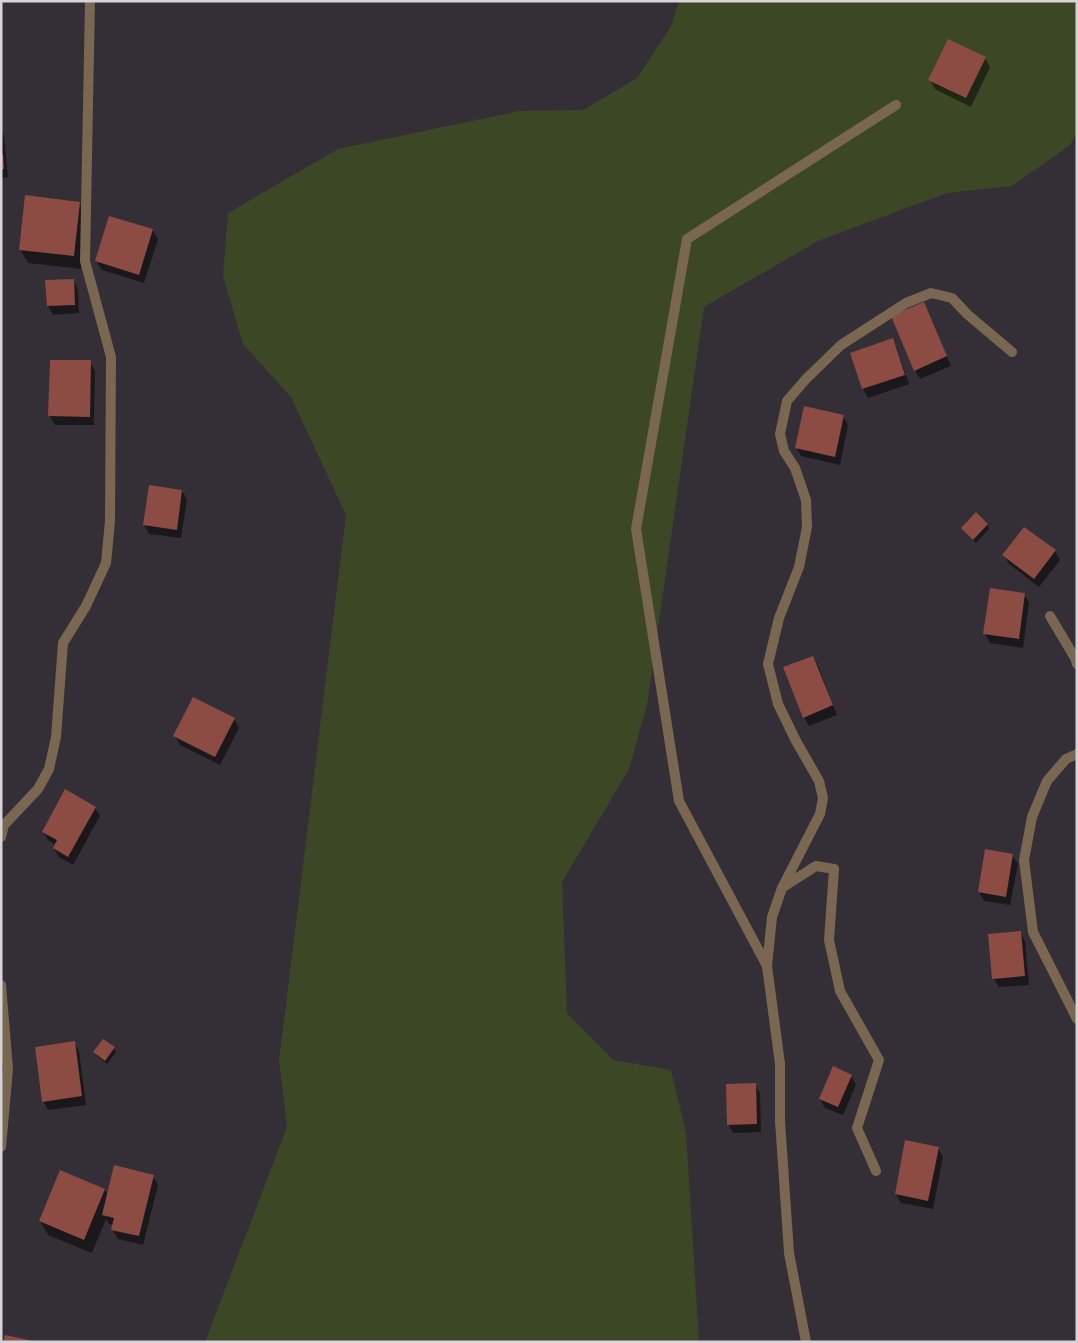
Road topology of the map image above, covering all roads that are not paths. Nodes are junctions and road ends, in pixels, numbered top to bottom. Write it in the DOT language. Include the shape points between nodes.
graph roads {
  1 [pos="90,1"];
  2 [pos="896,105"];
  3 [pos="1012,352"];
  4 [pos="1050,616"];
  5 [pos="1077,664"];
  6 [pos="1077,754"];
  7 [pos="3,825"];
  8 [pos="1,837"];
  9 [pos="782,888"];
  10 [pos="767,966"];
  11 [pos="1,985"];
  12 [pos="1077,1019"];
  13 [pos="1,1147"];
  14 [pos="876,1170"];
  15 [pos="806,1342"];
  1 -- 7 [label="street" via="85,261 111,357 110,521 106,563 86,606 63,643 56,737 49,769 38,789"];
  2 -- 10 [label="street" via="687,239 636,530 678,801"];
  3 -- 9 [label="street" via="952,298 931,293 906,303 840,345 787,401 780,434 806,500 807,527 799,566 779,618 768,664 778,704 819,781 823,798 820,814"];
  4 -- 5 [label="street"];
  6 -- 12 [label="street" via="1066,758 1047,781 1032,817 1024,860 1033,932"];
  7 -- 8 [label="street"];
  9 -- 10 [label="street" via="772,917"];
  9 -- 14 [label="street" via="816,866 834,869 829,940 840,991 879,1060 857,1128"];
  10 -- 15 [label="street" via="780,1064 780,1121 789,1253"];
  11 -- 13 [label="street" via="8,1069"];
}
